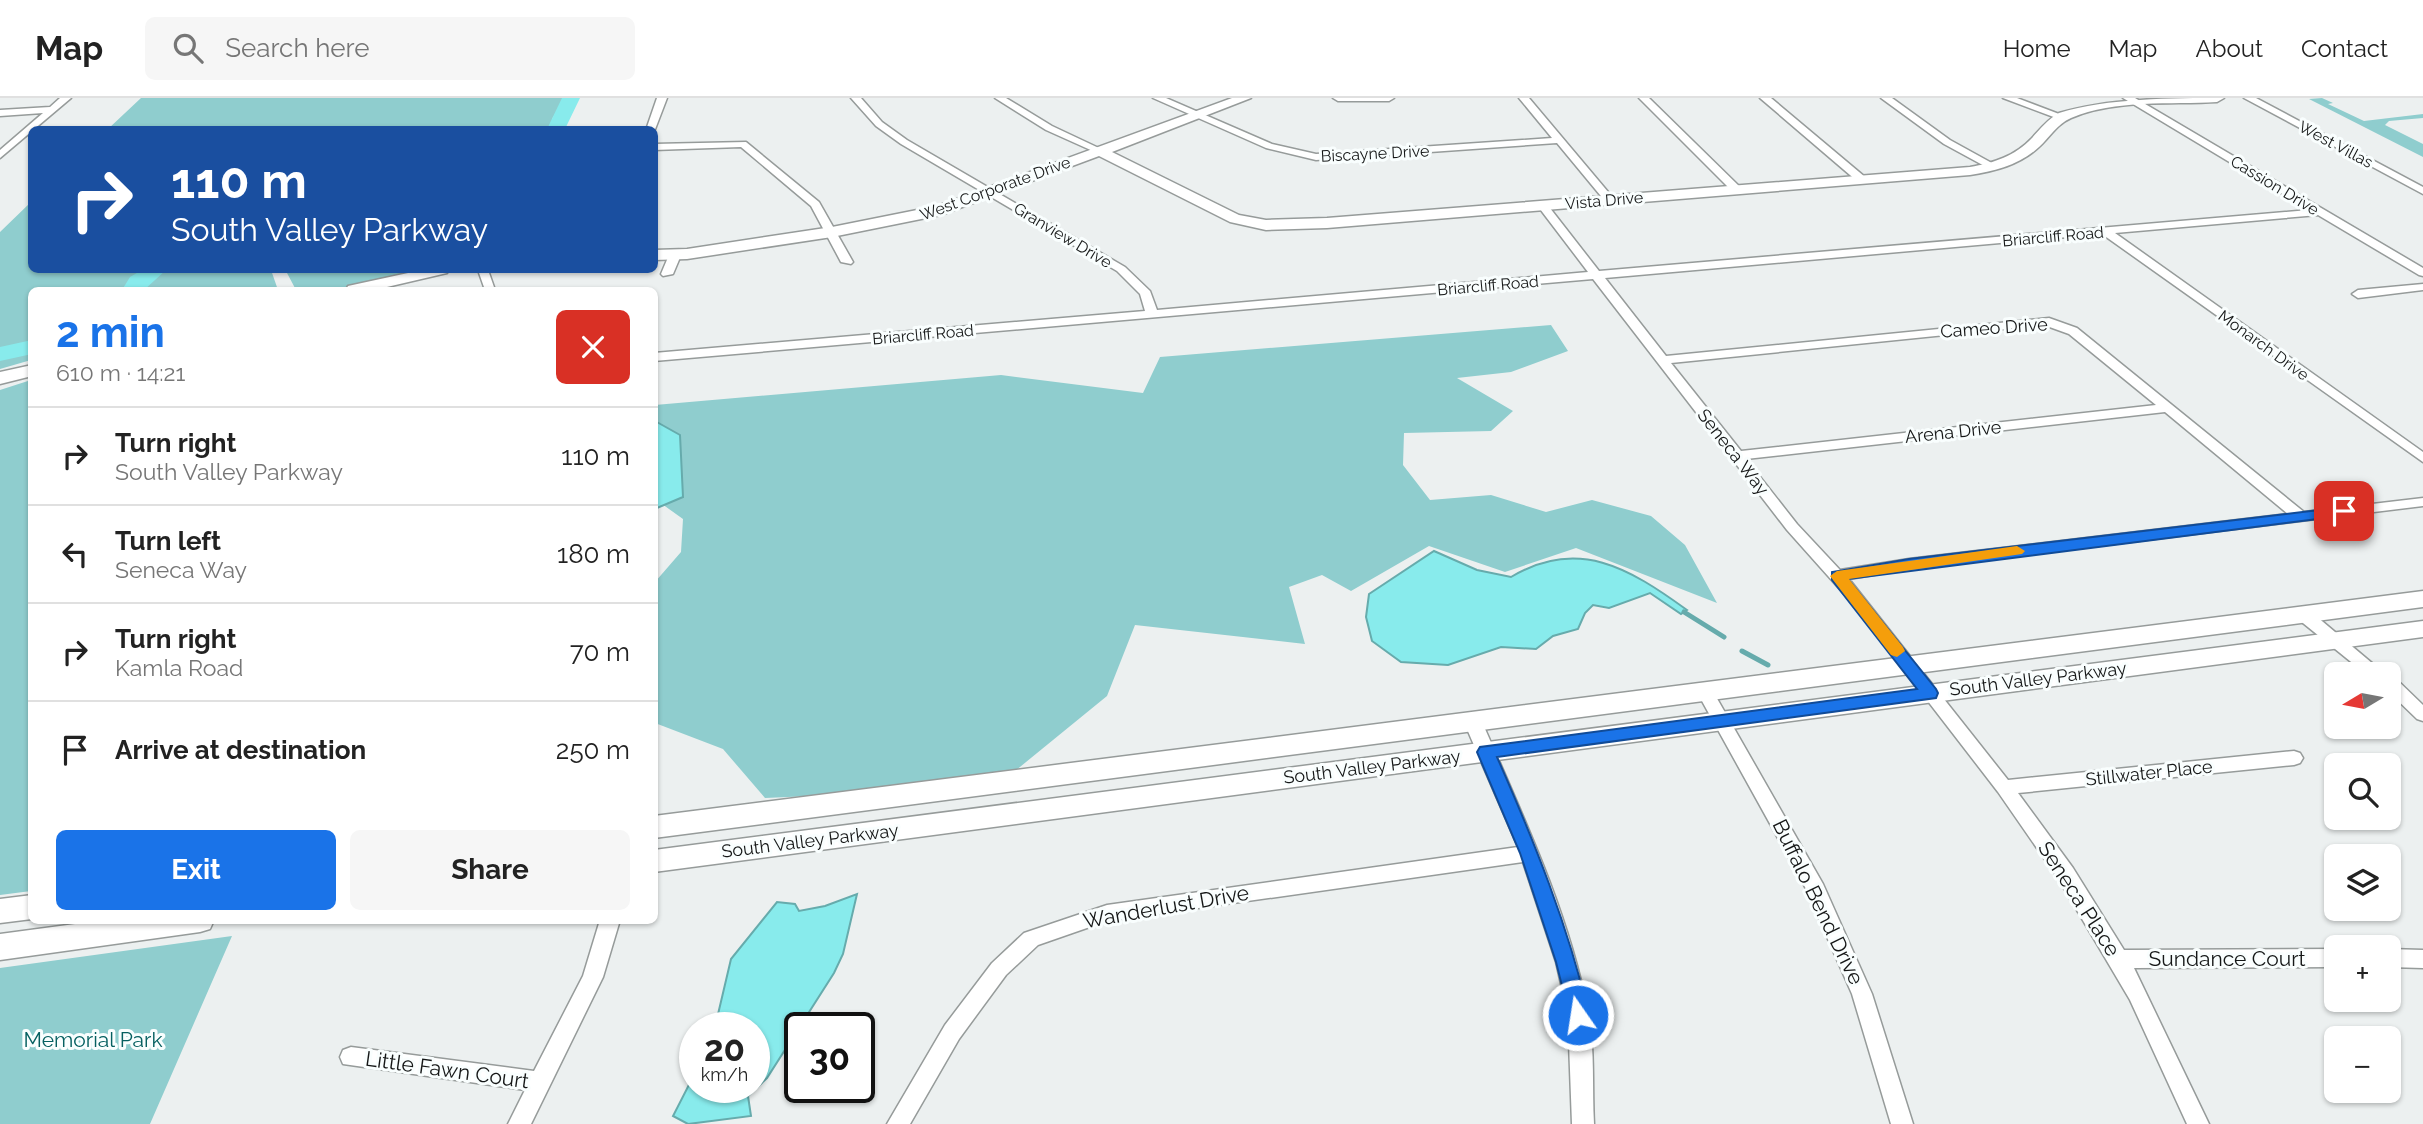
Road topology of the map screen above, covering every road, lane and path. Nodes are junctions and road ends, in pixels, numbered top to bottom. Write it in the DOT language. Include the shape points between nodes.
graph roads {
  1 [pos="66,98"];
  2 [pos="662,98"];
  3 [pos="856,98"];
  4 [pos="1000,98"];
  5 [pos="1158,98"];
  6 [pos="1244,98"];
  7 [pos="1338,98"];
  8 [pos="1389,98"];
  9 [pos="1524,98"];
  10 [pos="1644,98"];
  11 [pos="1765,98"];
  12 [pos="1886,98"];
  13 [pos="2008,98"];
  14 [pos="2217,98"];
  15 [pos="2249,98"];
  16 [pos="2132,101"];
  17 [pos="53,110"];
  18 [pos="0,113"];
  19 [pos="1198,114"];
  20 [pos="2062,117"];
  21 [pos="34,126"];
  22 [pos="652,126"];
  23 [pos="28,131"];
  24 [pos="1560,140"];
  25 [pos="658,147"];
  26 [pos="1098,150"];
  27 [pos="0,155"];
  28 [pos="1994,167"];
  29 [pos="1861,179"];
  30 [pos="1736,189"];
  31 [pos="2423,191"];
  32 [pos="990,192"];
  33 [pos="1609,199"];
  34 [pos="1542,205"];
  35 [pos="2321,212"];
  36 [pos="2105,231"];
  37 [pos="832,232"];
  38 [pos="675,255"];
  39 [pos="658,256"];
  40 [pos="847,262"];
  41 [pos="428,273"];
  42 [pos="2423,273"];
  43 [pos="667,274"];
  44 [pos="1599,275"];
  45 [pos="367,287"];
  46 [pos="2423,287"];
  47 [pos="2358,294"];
  48 [pos="1152,314"];
  49 [pos="658,357"];
  50 [pos="1663,360"];
  51 [pos="28,371"];
  52 [pos="0,378"];
  53 [pos="2169,408"];
  54 [pos="1736,456"];
  55 [pos="2423,458"];
  56 [pos="2423,502"];
  57 [pos="2301,517"];
  58 [pos="1837,576"];
  59 [pos="2423,599"];
  60 [pos="2304,615"];
  61 [pos="2423,629"];
  62 [pos="2332,640"];
  63 [pos="2361,662"];
  64 [pos="1908,666"];
  65 [pos="1705,692"];
  66 [pos="1930,693"];
  67 [pos="2401,694"];
  68 [pos="2423,715"];
  69 [pos="1720,721"];
  70 [pos="1473,722"];
  71 [pos="1486,752"];
  72 [pos="2294,758"];
  73 [pos="2004,787"];
  74 [pos="658,826"];
  75 [pos="1530,853"];
  76 [pos="658,860"];
  77 [pos="28,908"];
  78 [pos="0,911"];
  79 [pos="170,924"];
  80 [pos="609,924"];
  81 [pos="0,947"];
  82 [pos="2324,958"];
  83 [pos="2118,959"];
  84 [pos="2401,959"];
  85 [pos="2423,960"];
  86 [pos="351,1057"];
  87 [pos="542,1082"];
  88 [pos="519,1124"];
  89 [pos="898,1124"];
  90 [pos="1583,1124"];
  91 [pos="1902,1124"];
  92 [pos="2198,1124"];
  1 -- 17 [label="street"];
  2 -- 22 [label="street"];
  3 -- 32 [label="street, Granview Drive" via="879,124 904,142"];
  4 -- 26 [label="street, Vista Drive" via="1049,128"];
  5 -- 19 [label="street, Biscayne Drive"];
  6 -- 19 [label="street, West Corporate Drive"];
  7 -- 8 [label="street"];
  9 -- 24 [label="street"];
  10 -- 30 [label="street"];
  11 -- 29 [label="street"];
  12 -- 28 [label="street" via="1947,142"];
  13 -- 20 [label="street"];
  14 -- 16 [label="main road, Vista Drive"];
  15 -- 31 [label="street, West Villas"];
  16 -- 20 [label="main road, Vista Drive"];
  16 -- 35 [label="street, Cassion Drive"];
  17 -- 18 [label="street"];
  17 -- 21 [label="street"];
  19 -- 24 [label="street, Biscayne Drive" via="1269,146 1316,157"];
  19 -- 26 [label="street, West Corporate Drive"];
  20 -- 28 [label="main road, Vista Drive" via="2020,156"];
  23 -- 27 [label="street"];
  24 -- 33 [label="street"];
  25 -- 37 [label="street" via="743,144 816,204"];
  26 -- 32 [label="street, West Corporate Drive"];
  26 -- 34 [label="main road, Vista Drive" via="1215,210 1266,225"];
  28 -- 29 [label="main road, Vista Drive"];
  29 -- 30 [label="main road, Vista Drive"];
  30 -- 33 [label="main road, Vista Drive"];
  32 -- 37 [label="street, West Corporate Drive" via="941,210"];
  32 -- 48 [label="street, Granview Drive" via="1121,270 1146,293"];
  33 -- 34 [label="main road, Vista Drive"];
  34 -- 44 [label="street, Seneca Way"];
  35 -- 36 [label="street, Briarcliff Road"];
  35 -- 42 [label="street, Cassion Drive"];
  36 -- 44 [label="street, Briarcliff Road"];
  36 -- 55 [label="street, Monarch Drive"];
  37 -- 38 [label="street, West Corporate Drive"];
  37 -- 40 [label="street"];
  38 -- 39 [label="street, West Corporate Drive"];
  38 -- 43 [label="street"];
  41 -- 45 [label="main road"];
  44 -- 48 [label="street, Briarcliff Road"];
  44 -- 50 [label="street, Seneca Way"];
  46 -- 47 [label="street"];
  48 -- 49 [label="street, Briarcliff Road"];
  50 -- 53 [label="street, Cameo Drive" via="2045,321 2073,331"];
  50 -- 54 [label="street, Seneca Way"];
  51 -- 52 [label="main road"];
  53 -- 54 [label="street, Arena Drive"];
  53 -- 57 [label="street, Cameo Drive"];
  54 -- 58 [label="street, Seneca Way"];
  56 -- 57 [label="street"];
  57 -- 58 [label="street"];
  58 -- 64 [label="street, Seneca Way"];
  59 -- 60 [label="main road, South Valley Parkway"];
  60 -- 62 [label="street"];
  60 -- 64 [label="main road, South Valley Parkway"];
  61 -- 62 [label="main road, South Valley Parkway"];
  62 -- 63 [label="street"];
  62 -- 66 [label="main road, South Valley Parkway"];
  64 -- 65 [label="main road, South Valley Parkway"];
  64 -- 66 [label="street, Seneca Way"];
  65 -- 69 [label="street, Buffalo Bend Drive"];
  65 -- 70 [label="main road, South Valley Parkway"];
  66 -- 69 [label="main road, South Valley Parkway"];
  66 -- 73 [label="street, Seneca Place"];
  67 -- 68 [label="street"];
  69 -- 71 [label="main road, South Valley Parkway"];
  69 -- 91 [label="street, Buffalo Bend Drive" via="1813,884 1862,994"];
  70 -- 71 [label="street"];
  70 -- 74 [label="main road, South Valley Parkway"];
  71 -- 75 [label="street"];
  71 -- 76 [label="main road, South Valley Parkway"];
  72 -- 73 [label="street, Stillwater Place"];
  73 -- 83 [label="street, Seneca Place" via="2066,874"];
  75 -- 89 [label="street, Wanderlust Drive" via="1107,913 1031,939 999,969 952,1032"];
  75 -- 90 [label="street" via="1566,962 1578,1015"];
  77 -- 78 [label="street"];
  79 -- 81 [label="street"];
  80 -- 87 [label="street" via="593,977"];
  82 -- 83 [label="street, Sundance Court"];
  83 -- 92 [label="street, Seneca Place"];
  84 -- 85 [label="street"];
  86 -- 87 [label="street, Little Fawn Court"];
  87 -- 88 [label="street"];
}
